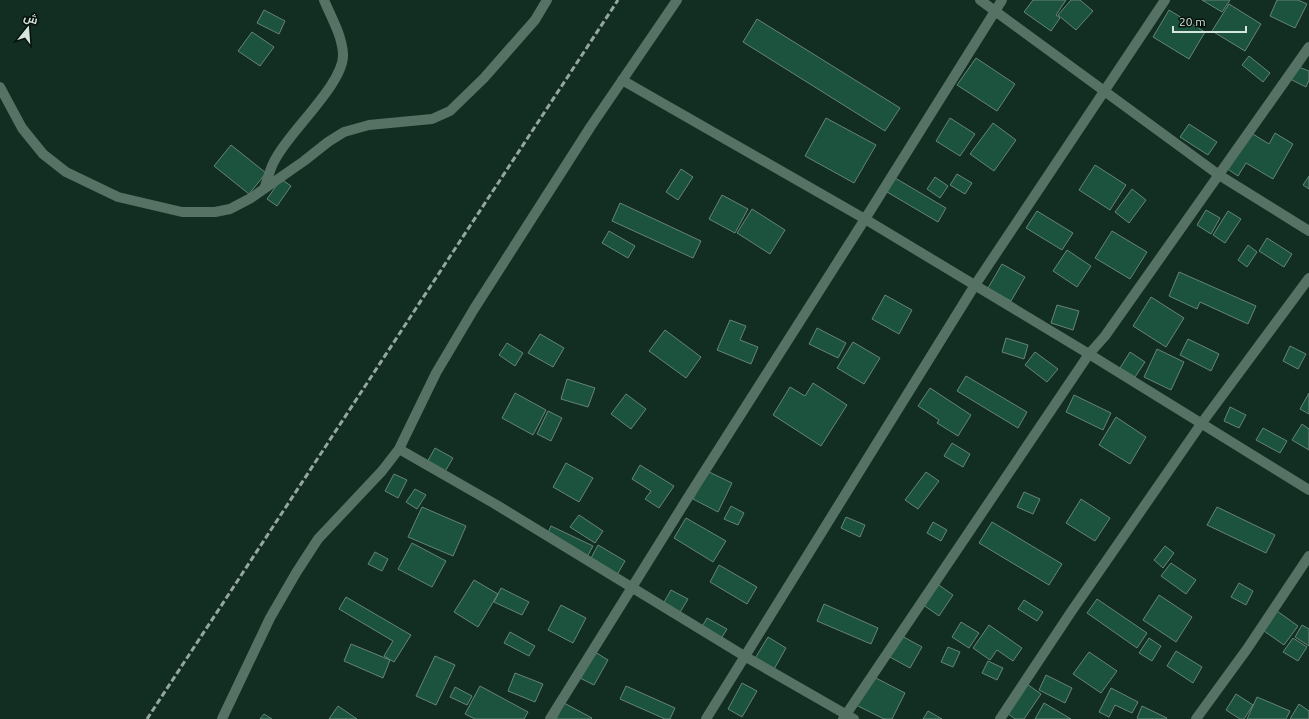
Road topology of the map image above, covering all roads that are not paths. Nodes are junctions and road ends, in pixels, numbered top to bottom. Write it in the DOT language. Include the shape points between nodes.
graph roads {
  1 [pos="324,0"];
  2 [pos="547,0"];
  3 [pos="677,0"];
  4 [pos="980,0"];
  5 [pos="1002,0"];
  6 [pos="1165,0"];
  7 [pos="994,10"];
  8 [pos="1309,47"];
  9 [pos="622,80"];
  10 [pos="0,87"];
  11 [pos="1105,91"];
  12 [pos="1219,175"];
  13 [pos="264,189"];
  14 [pos="865,219"];
  15 [pos="1309,231"];
  16 [pos="1309,278"];
  17 [pos="975,285"];
  18 [pos="1089,354"];
  19 [pos="1201,424"];
  20 [pos="399,449"];
  21 [pos="1309,490"];
  22 [pos="1309,556"];
  23 [pos="631,587"];
  24 [pos="746,657"];
  25 [pos="848,717"];
  26 [pos="222,719"];
  27 [pos="550,719"];
  28 [pos="706,719"];
  29 [pos="1000,719"];
  30 [pos="1196,719"];
  1 -- 13 [label="street" via="339,35 343,55 342,66 329,89 275,158"];
  2 -- 13 [label="street" via="536,20 450,112 432,120 369,125 344,132"];
  3 -- 9 [label="street"];
  4 -- 7 [label="street"];
  5 -- 7 [label="street"];
  6 -- 11 [label="street"];
  7 -- 11 [label="street"];
  7 -- 14 [label="street"];
  8 -- 12 [label="street"];
  9 -- 14 [label="street"];
  9 -- 20 [label="street" via="436,373"];
  10 -- 13 [label="street" via="22,128 43,154 66,172 118,197 182,212 215,212 230,209"];
  11 -- 12 [label="street"];
  11 -- 17 [label="street"];
  12 -- 15 [label="street"];
  12 -- 18 [label="street" via="1105,336"];
  14 -- 17 [label="street"];
  14 -- 23 [label="street"];
  16 -- 19 [label="street"];
  17 -- 18 [label="street"];
  17 -- 24 [label="street"];
  18 -- 19 [label="street"];
  18 -- 25 [label="street"];
  19 -- 21 [label="street"];
  19 -- 29 [label="street"];
  20 -- 23 [label="street"];
  20 -- 26 [label="street" via="382,471 318,539 270,618"];
  22 -- 30 [label="street"];
  23 -- 24 [label="street"];
  23 -- 27 [label="street"];
  24 -- 25 [label="street"];
  24 -- 28 [label="street"];
}
